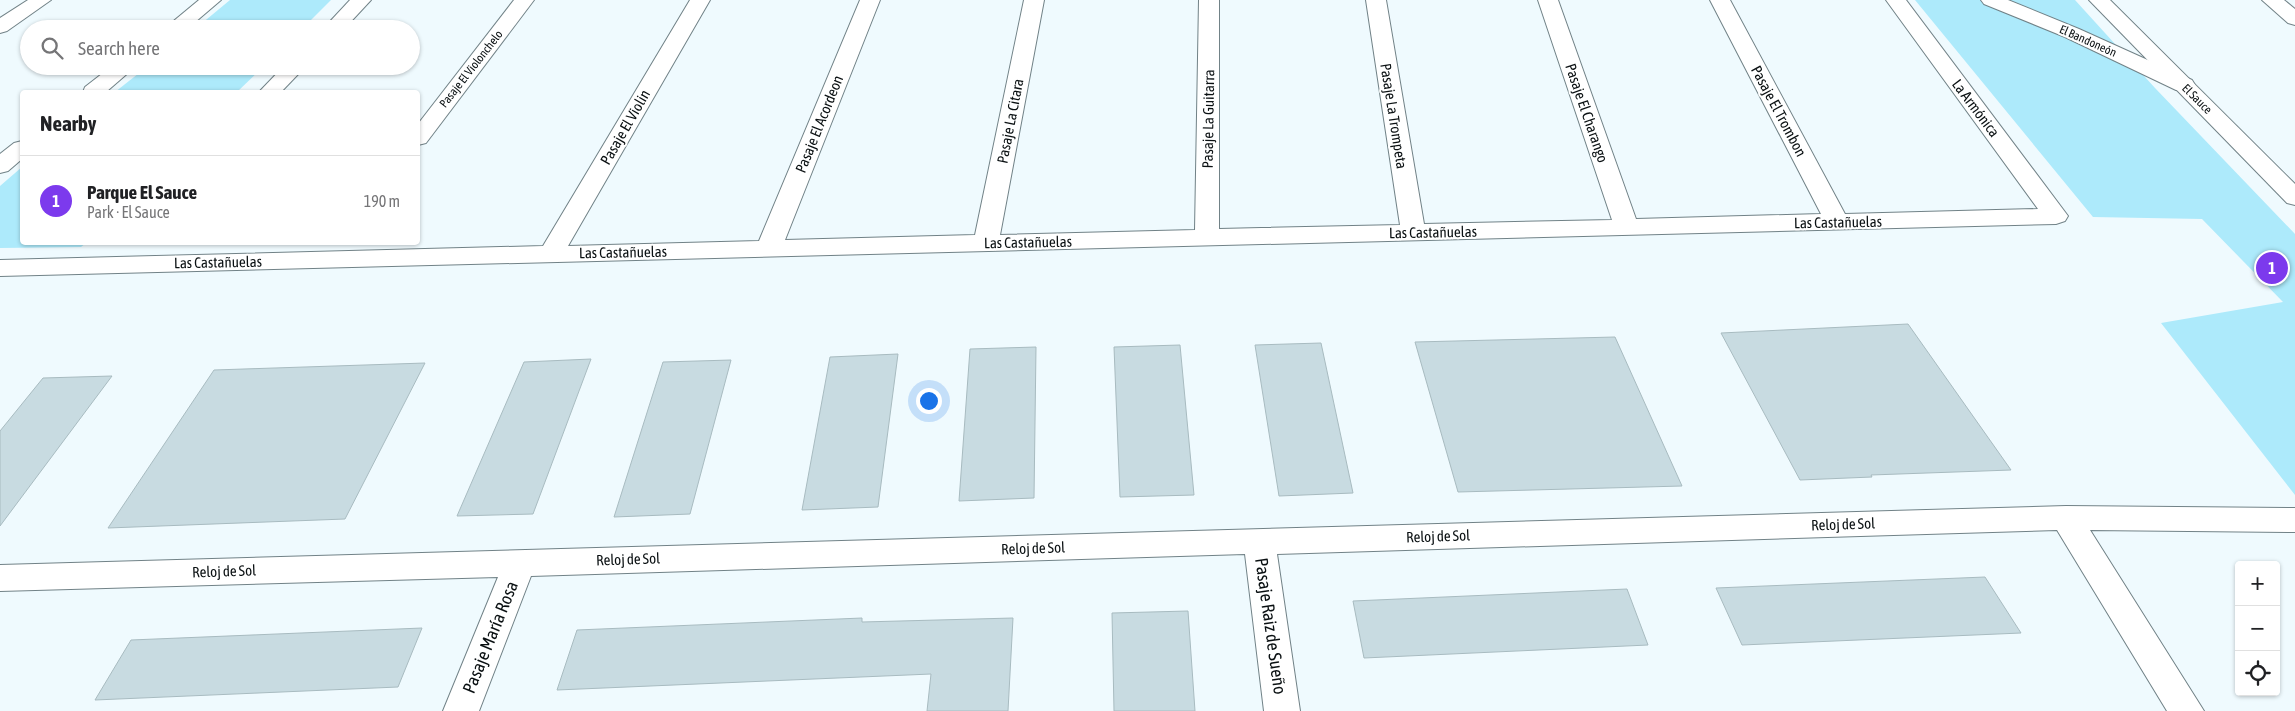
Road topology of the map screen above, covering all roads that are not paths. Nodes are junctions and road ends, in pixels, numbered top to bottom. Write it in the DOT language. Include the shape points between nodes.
graph roads {
  1 [pos="41,0"];
  2 [pos="211,0"];
  3 [pos="361,0"];
  4 [pos="524,0"];
  5 [pos="700,0"];
  6 [pos="870,0"];
  7 [pos="1034,0"];
  8 [pos="1209,0"];
  9 [pos="1376,0"];
  10 [pos="1548,0"];
  11 [pos="1720,0"];
  12 [pos="1896,0"];
  13 [pos="1991,0"];
  14 [pos="2099,0"];
  15 [pos="2272,0"];
  16 [pos="2295,19"];
  17 [pos="185,20"];
  18 [pos="342,20"];
  19 [pos="0,27"];
  20 [pos="115,75"];
  21 [pos="287,75"];
  22 [pos="2184,86"];
  23 [pos="96,90"];
  24 [pos="271,90"];
  25 [pos="420,135"];
  26 [pos="20,150"];
  27 [pos="0,166"];
  28 [pos="2295,198"];
  29 [pos="2056,216"];
  30 [pos="1837,222"];
  31 [pos="1627,227"];
  32 [pos="1413,232"];
  33 [pos="1207,237"];
  34 [pos="986,243"];
  35 [pos="117,245"];
  36 [pos="769,248"];
  37 [pos="330,251"];
  38 [pos="550,254"];
  39 [pos="98,265"];
  40 [pos="0,268"];
  41 [pos="2066,518"];
  42 [pos="2295,520"];
  43 [pos="1259,542"];
  44 [pos="520,563"];
  45 [pos="0,578"];
  46 [pos="461,711"];
  47 [pos="1282,711"];
  48 [pos="2186,711"];
  1 -- 19 [label="street"];
  2 -- 17 [label="street"];
  3 -- 18 [label="street"];
  4 -- 25 [label="street, Pasaje El Violonchelo"];
  5 -- 38 [label="street, Pasaje El Violin"];
  6 -- 36 [label="street, Pasaje El Acordeon"];
  7 -- 34 [label="street, Pasaje La Citara"];
  8 -- 33 [label="street, Pasaje La Guitarra"];
  9 -- 32 [label="street, Pasaje La Trompeta"];
  10 -- 31 [label="street, Pasaje El Charango"];
  11 -- 30 [label="street, Pasaje El Trombon"];
  12 -- 29 [label="street, La Armónica"];
  13 -- 22 [label="street, El Bandoneón" via="2072,33"];
  14 -- 22 [label="street, El Sauce"];
  15 -- 16 [label="street"];
  20 -- 23 [label="street"];
  21 -- 24 [label="street"];
  22 -- 28 [label="street, El Sauce"];
  26 -- 27 [label="street"];
  29 -- 30 [label="street, Las Castañuelas"];
  30 -- 31 [label="street, Las Castañuelas"];
  31 -- 32 [label="street, Las Castañuelas"];
  32 -- 33 [label="street, Las Castañuelas"];
  33 -- 34 [label="street, Las Castañuelas"];
  34 -- 36 [label="street, Las Castañuelas"];
  35 -- 39 [label="street"];
  36 -- 38 [label="street, Las Castañuelas"];
  37 -- 38 [label="street, Las Castañuelas"];
  37 -- 39 [label="street, Las Castañuelas"];
  39 -- 40 [label="street, Las Castañuelas"];
  41 -- 42 [label="street, Reloj de Sol"];
  41 -- 43 [label="street, Reloj de Sol"];
  41 -- 48 [label="street"];
  43 -- 44 [label="street, Reloj de Sol"];
  43 -- 47 [label="street, Pasaje Raiz de Sueño"];
  44 -- 45 [label="street, Reloj de Sol"];
  44 -- 46 [label="street, Pasaje María Rosa"];
}
